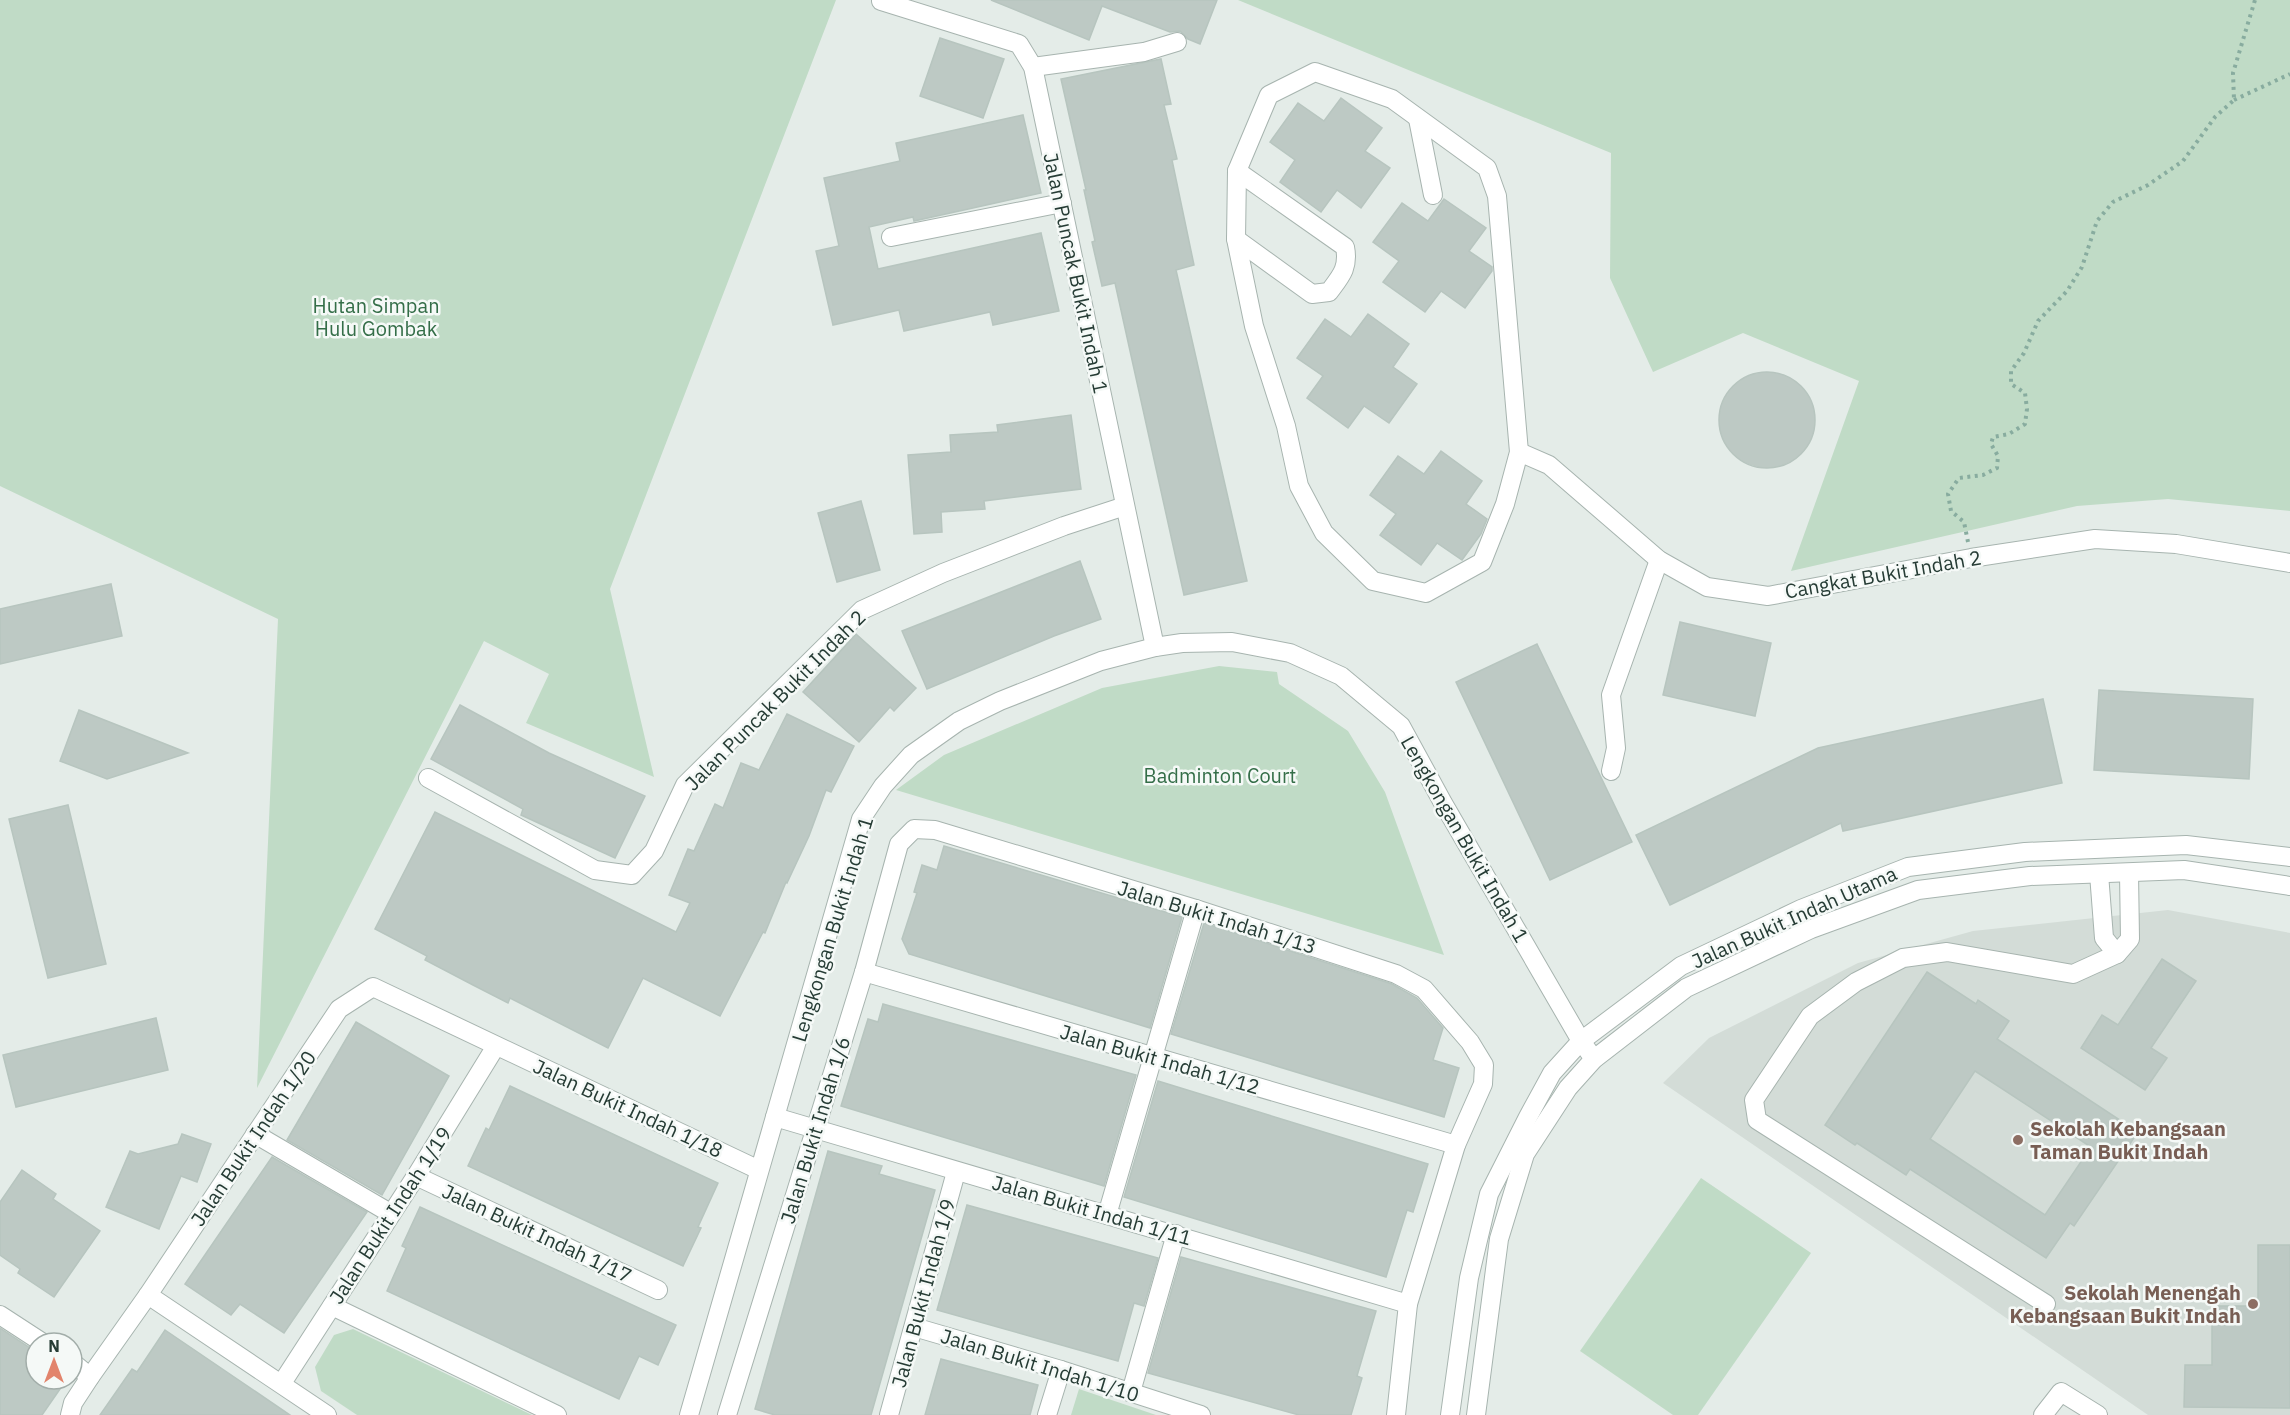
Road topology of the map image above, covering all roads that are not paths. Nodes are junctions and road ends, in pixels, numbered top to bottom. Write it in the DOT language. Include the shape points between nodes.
graph roads {
  1 [pos="881,1"];
  2 [pos="1178,42"];
  3 [pos="1033,67"];
  4 [pos="1418,118"];
  5 [pos="1237,171"];
  6 [pos="1434,195"];
  7 [pos="1062,203"];
  8 [pos="891,237"];
  9 [pos="1236,239"];
  10 [pos="1519,452"];
  11 [pos="1125,506"];
  12 [pos="1659,560"];
  13 [pos="2290,563"];
  14 [pos="1155,647"];
  15 [pos="1611,771"];
  16 [pos="428,778"];
  17 [pos="899,844"];
  18 [pos="2290,847"];
  19 [pos="2271,854"];
  20 [pos="2290,857"];
  21 [pos="2129,873"];
  22 [pos="2099,874"];
  23 [pos="2290,886"];
  24 [pos="1197,909"];
  25 [pos="2117,954"];
  26 [pos="864,972"];
  27 [pos="1581,1041"];
  28 [pos="496,1046"];
  29 [pos="1154,1057"];
  30 [pos="1594,1059"];
  31 [pos="775,1117"];
  32 [pos="815,1128"];
  33 [pos="255,1134"];
  34 [pos="1456,1145"];
  35 [pos="759,1170"];
  36 [pos="956,1172"];
  37 [pos="416,1176"];
  38 [pos="390,1213"];
  39 [pos="1107,1215"];
  40 [pos="1176,1234"];
  41 [pos="658,1290"];
  42 [pos="148,1295"];
  43 [pos="1408,1304"];
  44 [pos="2046,1304"];
  45 [pos="332,1306"];
  46 [pos="0,1315"];
  47 [pos="914,1327"];
  48 [pos="25,1331"];
  49 [pos="1061,1370"];
  50 [pos="84,1372"];
  51 [pos="90,1377"];
  52 [pos="282,1383"];
  53 [pos="1131,1392"];
  54 [pos="70,1415"];
  55 [pos="327,1415"];
  56 [pos="557,1415"];
  57 [pos="689,1415"];
  58 [pos="727,1415"];
  59 [pos="889,1415"];
  60 [pos="1047,1415"];
  61 [pos="1201,1415"];
  62 [pos="1396,1415"];
  63 [pos="1450,1415"];
  64 [pos="1476,1415"];
  65 [pos="2043,1415"];
  66 [pos="2098,1415"];
  1 -- 3 [label="street, Jalan Puncak Bukit Indah 1" via="1019,44"];
  2 -- 3 [label="street" via="1144,52"];
  3 -- 7 [label="street, Jalan Puncak Bukit Indah 1"];
  4 -- 5 [label="street" via="1392,99 1315,72 1269,95"];
  4 -- 6 [label="street"];
  4 -- 10 [label="street" via="1486,168 1497,196"];
  5 -- 9 [label="street"];
  5 -- 9 [label="street" via="1345,247 1344,271 1329,292 1312,294"];
  7 -- 8 [label="street"];
  7 -- 11 [label="street, Jalan Puncak Bukit Indah 1"];
  9 -- 10 [label="street" via="1254,326 1286,426 1299,486 1324,533 1373,581 1426,593 1482,562 1505,504"];
  10 -- 12 [label="street, Cangkat Bukit Indah 2" via="1549,465"];
  11 -- 14 [label="street, Jalan Puncak Bukit Indah 1"];
  11 -- 16 [label="street, Jalan Puncak Bukit Indah 2" via="943,573 862,610 685,785 654,851 632,875 595,870"];
  12 -- 13 [label="street, Cangkat Bukit Indah 2" via="1707,587 1768,596 2095,539 2176,544"];
  12 -- 15 [label="street" via="1611,695 1616,748"];
  14 -- 27 [label="street, Lengkongan Bukit Indah 1" via="1232,642 1290,653 1341,676 1401,726"];
  14 -- 31 [label="street, Lengkongan Bukit Indah 1" via="1101,661 959,721 911,755 883,786 861,819"];
  17 -- 24 [label="street, Jalan Bukit Indah 1/13" via="914,830 935,830"];
  17 -- 26 [label="street, Jalan Bukit Indah 1/6"];
  18 -- 19 [label="street"];
  19 -- 20 [label="street, Jalan Bukit Indah Utama"];
  19 -- 27 [label="street, Jalan Bukit Indah Utama" via="2186,845 2111,847 2025,852 1908,867 1801,909 1681,966"];
  21 -- 22 [label="street, Jalan Bukit Indah Utama"];
  21 -- 23 [label="street, Jalan Bukit Indah Utama" via="2184,870"];
  21 -- 25 [label="street" via="2130,939"];
  22 -- 25 [label="street" via="2104,938"];
  22 -- 30 [label="street, Jalan Bukit Indah Utama" via="2030,876 1918,890 1810,929 1686,988"];
  24 -- 29 [label="street"];
  24 -- 34 [label="street, Jalan Bukit Indah 1/13" via="1396,974 1424,989 1470,1042 1484,1065 1483,1084"];
  25 -- 44 [label="street" via="2073,974 1947,952 1903,958 1856,982 1810,1016 1754,1100 1757,1120"];
  26 -- 29 [label="street, Jalan Bukit Indah 1/12"];
  26 -- 32 [label="street, Jalan Bukit Indah 1/6"];
  27 -- 30 [label="street, Lengkongan Bukit Indah 1"];
  27 -- 63 [label="street, Jalan Bukit Indah Utama" via="1552,1073 1490,1194 1468,1278"];
  28 -- 33 [label="street, Jalan Bukit Indah 1/20" via="373,987 339,1009"];
  28 -- 35 [label="street, Jalan Bukit Indah 1/18"];
  28 -- 37 [label="street, Jalan Bukit Indah 1/19"];
  29 -- 34 [label="street, Jalan Bukit Indah 1/12"];
  29 -- 39 [label="street"];
  30 -- 64 [label="street, Jalan Bukit Indah Utama" via="1568,1088 1526,1154 1499,1239"];
  31 -- 32 [label="street, Jalan Bukit Indah 1/11"];
  31 -- 35 [label="street, Lengkongan Bukit Indah 1"];
  32 -- 36 [label="street, Jalan Bukit Indah 1/11"];
  32 -- 58 [label="street, Jalan Bukit Indah 1/6"];
  33 -- 38 [label="street"];
  33 -- 42 [label="street, Jalan Bukit Indah 1/20"];
  34 -- 43 [label="street"];
  35 -- 57 [label="street, Lengkongan Bukit Indah 1"];
  36 -- 39 [label="street, Jalan Bukit Indah 1/11"];
  36 -- 47 [label="street, Jalan Bukit Indah 1/9"];
  37 -- 38 [label="street, Jalan Bukit Indah 1/19"];
  37 -- 41 [label="street, Jalan Bukit Indah 1/17"];
  38 -- 45 [label="street, Jalan Bukit Indah 1/19"];
  39 -- 40 [label="street, Jalan Bukit Indah 1/11"];
  40 -- 43 [label="street, Jalan Bukit Indah 1/11"];
  40 -- 53 [label="street"];
  42 -- 51 [label="street, Jalan Bukit Indah 1/20"];
  42 -- 52 [label="street"];
  43 -- 62 [label="street"];
  45 -- 52 [label="street, Jalan Bukit Indah 1/19"];
  45 -- 56 [label="street"];
  46 -- 48 [label="street"];
  47 -- 49 [label="street, Jalan Bukit Indah 1/10"];
  47 -- 59 [label="street, Jalan Bukit Indah 1/9"];
  49 -- 53 [label="street, Jalan Bukit Indah 1/10"];
  49 -- 60 [label="street"];
  50 -- 51 [label="street"];
  51 -- 54 [label="street, Jalan Bukit Indah 1/20"];
  52 -- 55 [label="street"];
  53 -- 61 [label="street, Jalan Bukit Indah 1/10"];
  65 -- 66 [label="street" via="2061,1392"];
}
